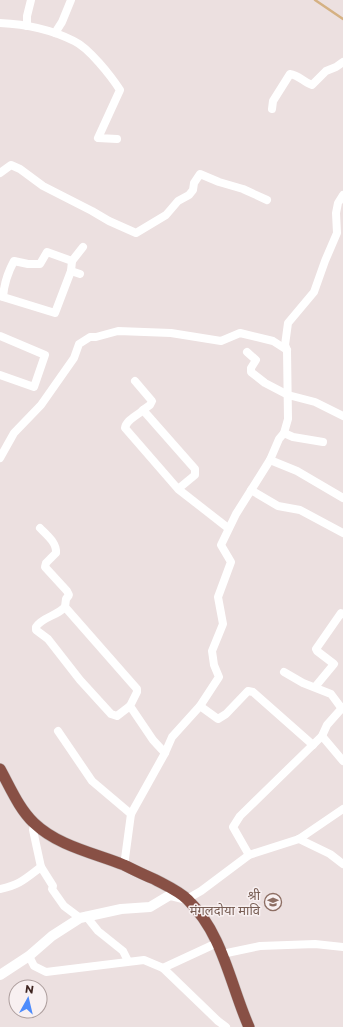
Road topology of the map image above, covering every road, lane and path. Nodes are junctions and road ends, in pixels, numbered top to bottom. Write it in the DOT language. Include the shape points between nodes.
graph roads {
  1 [pos="31,0"];
  2 [pos="71,0"];
  3 [pos="0,23"];
  4 [pos="27,26"];
  5 [pos="55,33"];
  6 [pos="343,62"];
  7 [pos="272,108"];
  8 [pos="117,139"];
  9 [pos="0,173"];
  10 [pos="343,195"];
  11 [pos="267,200"];
  12 [pos="340,203"];
  13 [pos="82,247"];
  14 [pos="72,261"];
  15 [pos="71,271"];
  16 [pos="80,274"];
  17 [pos="2,296"];
  18 [pos="0,336"];
  19 [pos="287,350"];
  20 [pos="247,352"];
  21 [pos="0,375"];
  22 [pos="135,381"];
  23 [pos="288,395"];
  24 [pos="143,410"];
  25 [pos="343,416"];
  26 [pos="284,433"];
  27 [pos="323,442"];
  28 [pos="0,458"];
  29 [pos="270,460"];
  30 [pos="178,489"];
  31 [pos="251,490"];
  32 [pos="343,498"];
  33 [pos="40,528"];
  34 [pos="228,528"];
  35 [pos="343,533"];
  36 [pos="65,607"];
  37 [pos="343,614"];
  38 [pos="284,672"];
  39 [pos="315,687"];
  40 [pos="130,706"];
  41 [pos="200,706"];
  42 [pos="342,708"];
  43 [pos="58,731"];
  44 [pos="322,736"];
  45 [pos="313,745"];
  46 [pos="164,753"];
  47 [pos="343,761"];
  48 [pos="0,770"];
  49 [pos="343,809"];
  50 [pos="131,814"];
  51 [pos="34,823"];
  52 [pos="299,839"];
  53 [pos="249,855"];
  54 [pos="343,864"];
  55 [pos="124,866"];
  56 [pos="41,867"];
  57 [pos="0,889"];
  58 [pos="187,899"];
  59 [pos="83,917"];
  60 [pos="217,943"];
  61 [pos="343,947"];
  62 [pos="222,954"];
  63 [pos="29,956"];
  64 [pos="128,961"];
  65 [pos="163,968"];
  66 [pos="0,975"];
  67 [pos="226,1027"];
  68 [pos="249,1027"];
  1 -- 4 [label="street"];
  2 -- 5 [label="street"];
  3 -- 4 [label="street"];
  4 -- 5 [label="street"];
  5 -- 8 [label="street" via="75,41 91,54 120,90 98,138"];
  6 -- 7 [label="street" via="326,70 312,85 290,74 273,101"];
  9 -- 11 [label="street" via="11,165 43,186 136,233 166,216 178,201 189,195 200,174"];
  10 -- 12 [label="street"];
  12 -- 19 [label="street" via="336,213 337,233 314,292 288,322 285,345"];
  13 -- 14 [label="street"];
  14 -- 15 [label="street"];
  14 -- 17 [label="street" via="47,252 40,264 14,260"];
  15 -- 16 [label="street"];
  15 -- 17 [label="street" via="55,313"];
  18 -- 21 [label="street" via="45,355 34,386"];
  19 -- 23 [label="street"];
  19 -- 28 [label="street" via="273,341 240,333 221,341 171,333 118,331 90,337 79,344 74,358 41,405 14,433"];
  20 -- 23 [label="street" via="256,360 251,372"];
  22 -- 24 [label="street" via="152,401"];
  23 -- 25 [label="street" via="315,402"];
  23 -- 26 [label="street" via="288,419"];
  24 -- 30 [label="street" via="195,469 195,475"];
  24 -- 30 [label="street" via="125,425 125,428"];
  26 -- 27 [label="street"];
  26 -- 29 [label="street"];
  29 -- 31 [label="street"];
  29 -- 32 [label="street"];
  30 -- 34 [label="street"];
  31 -- 34 [label="street"];
  31 -- 35 [label="street" via="278,506 300,510"];
  33 -- 36 [label="street" via="56,549 56,553 45,568 67,591 69,595"];
  34 -- 41 [label="street" via="221,545 232,562 218,597 222,624 212,651 219,677"];
  36 -- 40 [label="street" via="137,688"];
  36 -- 40 [label="street" via="38,623 36,630 48,639 111,714 117,716"];
  37 -- 39 [label="street" via="341,613 316,649 334,664"];
  38 -- 39 [label="street"];
  39 -- 42 [label="street" via="331,694"];
  40 -- 46 [label="street"];
  41 -- 45 [label="street" via="218,719 248,691 253,692"];
  41 -- 46 [label="street" via="172,737"];
  42 -- 44 [label="street" via="327,725"];
  43 -- 50 [label="street" via="92,781"];
  44 -- 45 [label="street"];
  44 -- 47 [label="street"];
  45 -- 53 [label="street" via="240,816 233,826"];
  46 -- 50 [label="street"];
  48 -- 51 [label="highway" via="20,805"];
  49 -- 52 [label="street"];
  50 -- 55 [label="street"];
  51 -- 55 [label="highway" via="68,844"];
  51 -- 56 [label="street"];
  52 -- 53 [label="street"];
  52 -- 54 [label="street" via="330,854"];
  53 -- 58 [label="street"];
  55 -- 58 [label="highway" via="162,883"];
  56 -- 57 [label="street" via="21,883"];
  56 -- 59 [label="street" via="64,906"];
  58 -- 59 [label="street" via="170,895 150,907 121,909"];
  58 -- 60 [label="highway" via="206,923"];
  59 -- 63 [label="street" via="52,936"];
  59 -- 64 [label="street" via="123,951"];
  60 -- 62 [label="highway"];
  60 -- 65 [label="street"];
  61 -- 62 [label="street" via="315,944 260,946"];
  62 -- 68 [label="highway"];
  63 -- 64 [label="street" via="34,966 46,972"];
  63 -- 66 [label="street"];
  64 -- 65 [label="street" via="144,960"];
  65 -- 67 [label="street"];
}
